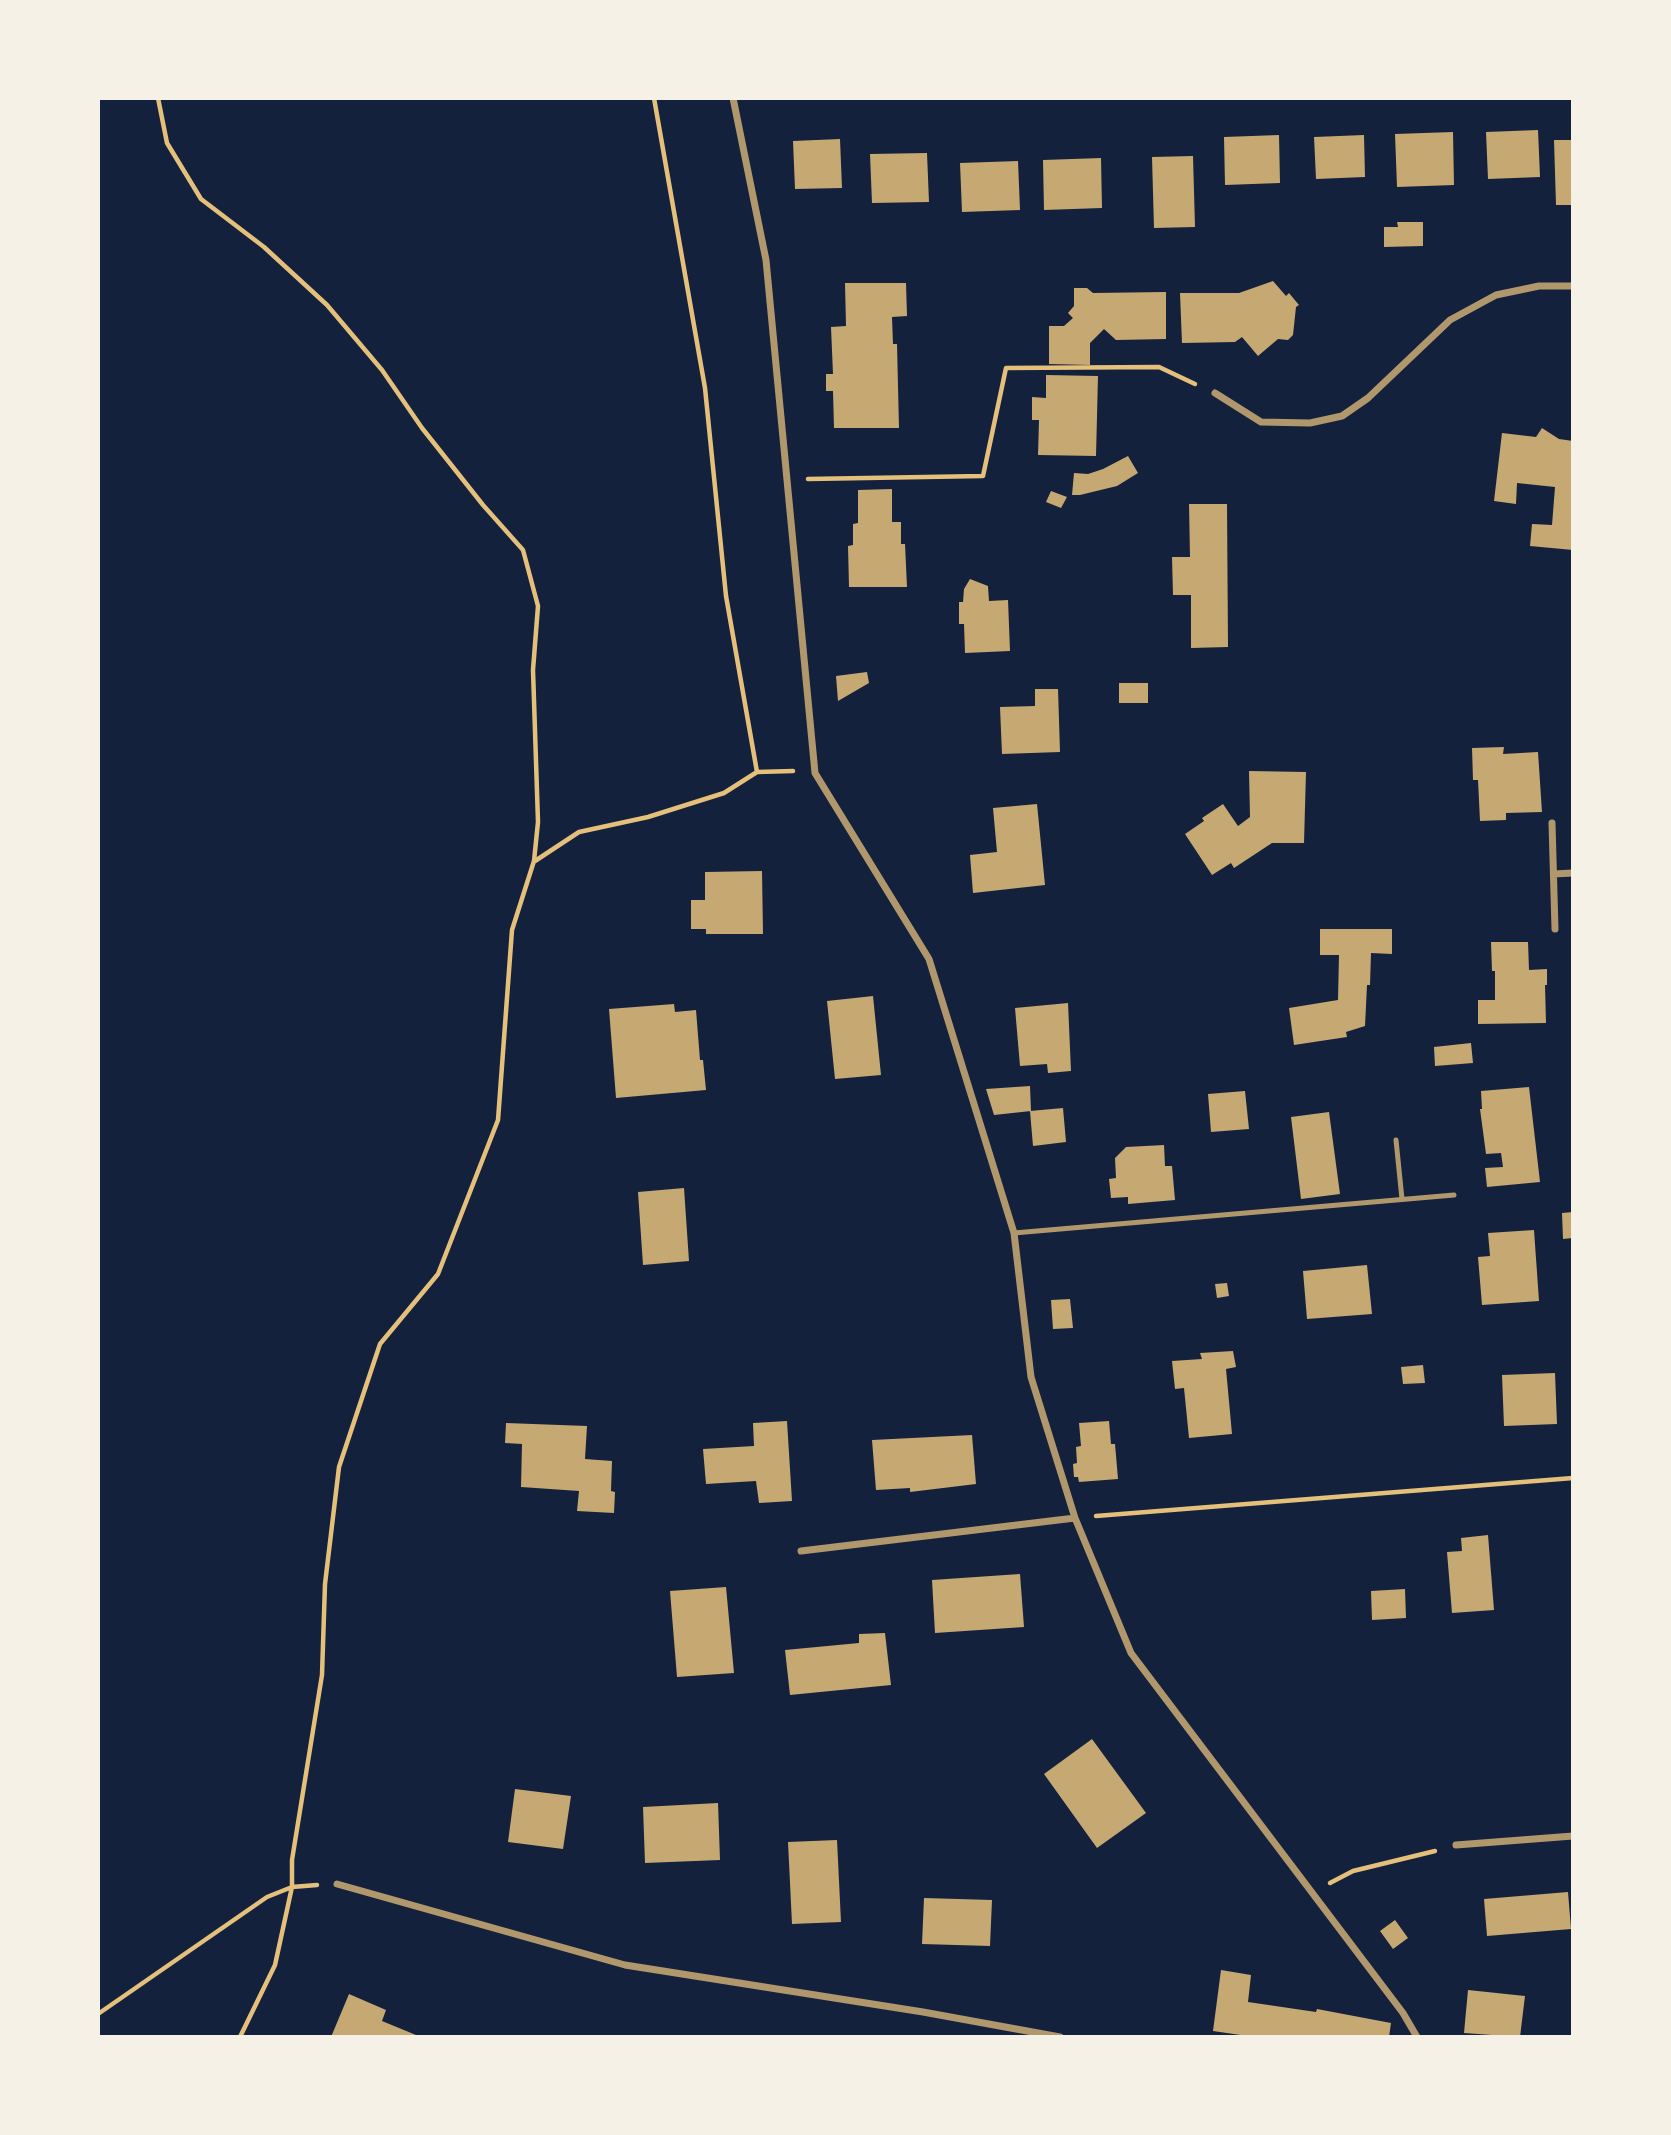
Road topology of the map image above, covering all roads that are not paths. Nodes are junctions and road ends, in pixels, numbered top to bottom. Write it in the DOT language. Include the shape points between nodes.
graph roads {
  1 [pos="733,98"];
  2 [pos="1573,286"];
  3 [pos="1215,393"];
  4 [pos="1552,823"];
  5 [pos="1573,873"];
  6 [pos="1554,874"];
  7 [pos="1555,929"];
  8 [pos="1396,1140"];
  9 [pos="1454,1195"];
  10 [pos="1402,1199"];
  11 [pos="1014,1233"];
  12 [pos="1075,1518"];
  13 [pos="801,1551"];
  14 [pos="1573,1836"];
  15 [pos="1456,1845"];
  16 [pos="337,1884"];
  17 [pos="1060,2037"];
  18 [pos="1417,2037"];
  1 -- 11 [label="street" via="766,260 815,773 929,959"];
  2 -- 3 [label="street" via="1539,286 1496,295 1450,320 1368,398 1342,416 1310,423 1261,422"];
  4 -- 6 [label="street"];
  5 -- 6 [label="street"];
  6 -- 7 [label="street"];
  8 -- 10 [label="lane"];
  9 -- 10 [label="lane"];
  10 -- 11 [label="lane"];
  11 -- 12 [label="street" via="1031,1377"];
  12 -- 13 [label="street"];
  12 -- 18 [label="street" via="1131,1653"];
  14 -- 15 [label="street"];
  16 -- 17 [label="street" via="625,1965"];
}
